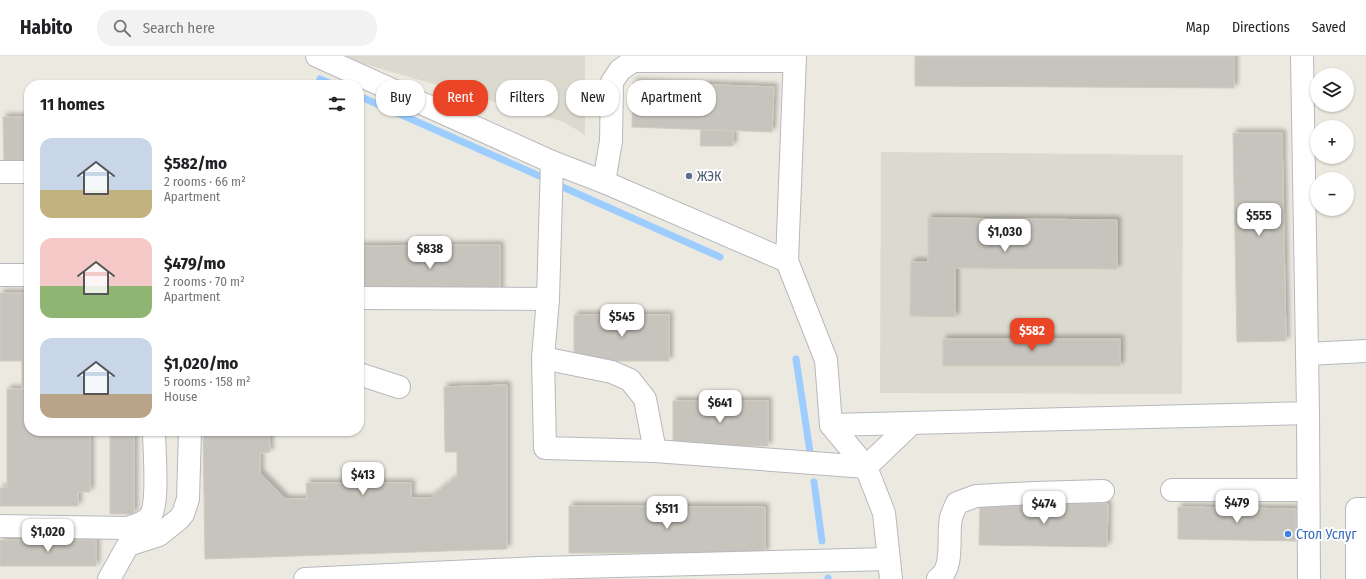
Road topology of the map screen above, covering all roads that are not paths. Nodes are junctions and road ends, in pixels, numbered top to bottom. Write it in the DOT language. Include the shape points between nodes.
graph roads {
  1 [pos="317,56"];
  2 [pos="1302,56"];
  3 [pos="794,58"];
  4 [pos="552,162"];
  5 [pos="0,172"];
  6 [pos="24,172"];
  7 [pos="604,182"];
  8 [pos="787,261"];
  9 [pos="0,276"];
  10 [pos="24,276"];
  11 [pos="364,298"];
  12 [pos="548,299"];
  13 [pos="1366,351"];
  14 [pos="1307,354"];
  15 [pos="543,358"];
  16 [pos="364,376"];
  17 [pos="398,387"];
  18 [pos="1308,413"];
  19 [pos="912,423"];
  20 [pos="831,425"];
  21 [pos="154,436"];
  22 [pos="190,436"];
  23 [pos="655,451"];
  24 [pos="866,467"];
  25 [pos="1172,490"];
  26 [pos="1308,490"];
  27 [pos="1103,491"];
  28 [pos="1366,509"];
  29 [pos="0,526"];
  30 [pos="128,537"];
  31 [pos="890,569"];
  32 [pos="539,573"];
  33 [pos="108,579"];
  34 [pos="305,579"];
  35 [pos="938,579"];
  36 [pos="1308,579"];
  37 [pos="1357,579"];
  1 -- 4 [label="lane"];
  2 -- 14 [label="lane"];
  3 -- 7 [label="lane" via="633,61 620,70 612,82 611,141"];
  3 -- 8 [label="lane"];
  4 -- 7 [label="lane"];
  4 -- 12 [label="lane"];
  5 -- 6 [label="lane"];
  7 -- 8 [label="lane"];
  8 -- 20 [label="lane" via="826,360"];
  9 -- 10 [label="lane"];
  11 -- 12 [label="lane"];
  12 -- 15 [label="lane"];
  13 -- 14 [label="lane"];
  14 -- 18 [label="lane"];
  15 -- 23 [label="lane" via="612,372 630,380 645,399"];
  15 -- 23 [label="lane" via="545,448"];
  16 -- 17 [label="lane"];
  18 -- 19 [label="lane"];
  18 -- 26 [label="lane"];
  19 -- 20 [label="lane"];
  19 -- 24 [label="lane"];
  20 -- 24 [label="lane"];
  21 -- 30 [label="lane" via="156,494 151,515"];
  22 -- 30 [label="lane" via="188,499 183,514 158,535"];
  23 -- 24 [label="lane"];
  24 -- 31 [label="lane" via="884,513"];
  25 -- 26 [label="lane"];
  26 -- 36 [label="lane"];
  27 -- 35 [label="lane" via="976,496 957,503 951,518 949,560 944,575"];
  28 -- 37 [label="lane" via="1358,509"];
  29 -- 30 [label="lane"];
  30 -- 33 [label="lane"];
  31 -- 32 [label="lane"];
  32 -- 34 [label="lane"];
}
